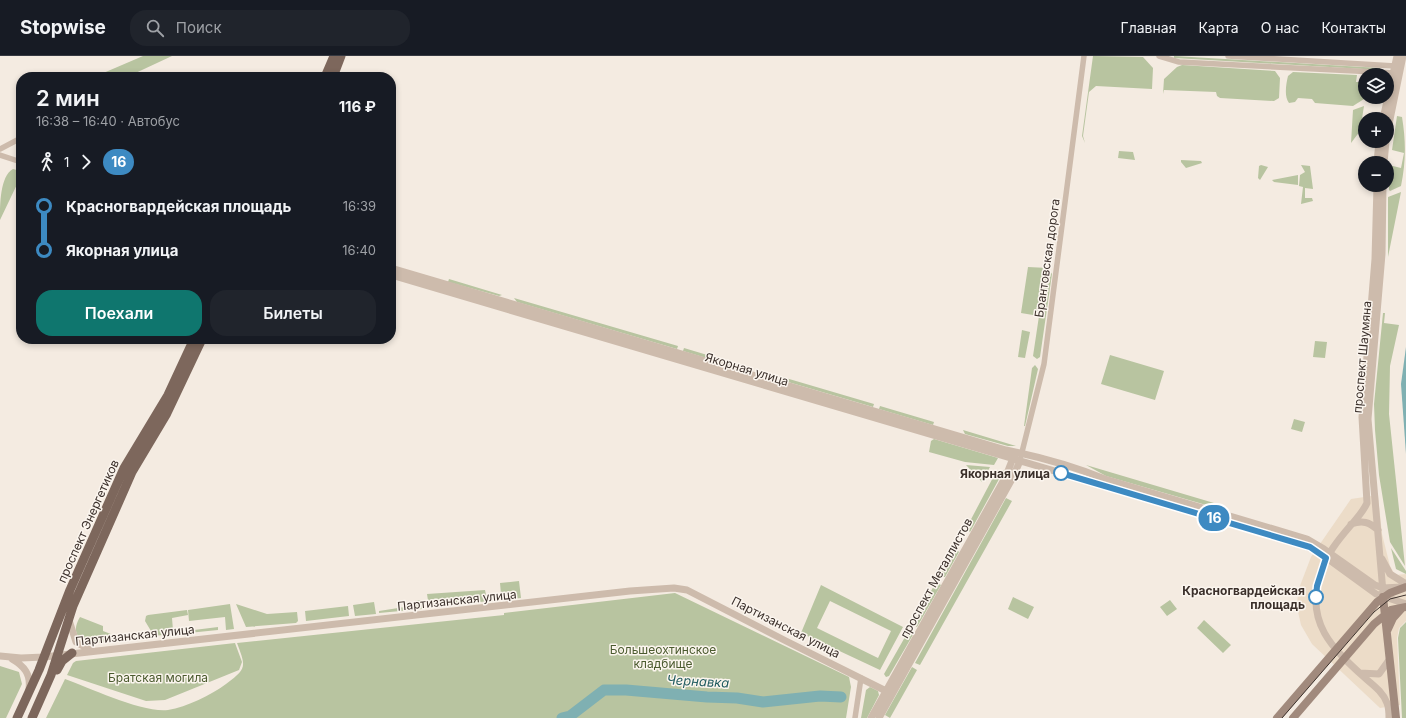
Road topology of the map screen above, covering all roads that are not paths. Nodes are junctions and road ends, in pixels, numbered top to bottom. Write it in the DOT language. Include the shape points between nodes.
graph roads {
  1 [pos="334,56"];
  2 [pos="341,56"];
  3 [pos="1084,56"];
  4 [pos="1159,56"];
  5 [pos="1228,56"];
  6 [pos="1397,56"];
  7 [pos="1403,56"];
  8 [pos="1396,70"];
  9 [pos="327,72"];
  10 [pos="334,72"];
  11 [pos="1385,112"];
  12 [pos="1390,112"];
  13 [pos="16,141"];
  14 [pos="0,149"];
  15 [pos="0,155"];
  16 [pos="16,160"];
  17 [pos="1377,192"];
  18 [pos="1383,192"];
  19 [pos="396,269"];
  20 [pos="396,276"];
  21 [pos="192,344"];
  22 [pos="200,344"];
  23 [pos="1022,453"];
  24 [pos="1013,458"];
  25 [pos="1020,460"];
  26 [pos="1351,524"];
  27 [pos="1378,530"];
  28 [pos="1380,554"];
  29 [pos="1328,555"];
  30 [pos="1406,586"];
  31 [pos="1383,588"];
  32 [pos="1383,597"];
  33 [pos="1405,606"];
  34 [pos="1385,614"];
  35 [pos="68,619"];
  36 [pos="1386,632"];
  37 [pos="1335,650"];
  38 [pos="92,651"];
  39 [pos="72,653"];
  40 [pos="0,656"];
  41 [pos="58,656"];
  42 [pos="44,657"];
  43 [pos="10,658"];
  44 [pos="1344,659"];
  45 [pos="1389,660"];
  46 [pos="1360,673"];
  47 [pos="861,678"];
  48 [pos="889,692"];
  49 [pos="28,694"];
  50 [pos="42,695"];
  51 [pos="16,718"];
  52 [pos="32,718"];
  53 [pos="855,718"];
  54 [pos="871,718"];
  55 [pos="879,718"];
  56 [pos="1277,718"];
  57 [pos="1293,718"];
  58 [pos="1389,718"];
  59 [pos="1396,718"];
  1 -- 9 [label="main road"];
  2 -- 10 [label="main road"];
  3 -- 23 [label="street, Брантовская дорога" via="1044,364"];
  4 -- 8 [label="street" via="1179,62"];
  5 -- 8 [label="street"];
  6 -- 8 [label="street"];
  7 -- 8 [label="street"];
  8 -- 11 [label="street"];
  8 -- 12 [label="street"];
  13 -- 14 [label="street"];
  15 -- 16 [label="street"];
  17 -- 26 [label="street, проспект Шаумяна" via="1375,259 1362,418 1368,497 1365,508"];
  18 -- 27 [label="street, проспект Шаумяна" via="1382,254 1368,419"];
  19 -- 23 [label="street, Якорная улица"];
  20 -- 24 [label="street, Якорная улица"];
  21 -- 42 [label="main road, проспект Энергетиков" via="168,395 124,468 70,590"];
  22 -- 35 [label="main road, проспект Энергетиков" via="166,415 132,472"];
  23 -- 24 [label="street"];
  23 -- 25 [label="street, Брантовская дорога"];
  23 -- 29 [label="street, Якорная улица" via="1307,539"];
  24 -- 25 [label="street, Якорная улица"];
  24 -- 48 [label="street, проспект Металлистов" via="1006,476"];
  25 -- 29 [label="street, Якорная улица" via="1302,544"];
  25 -- 48 [label="street, проспект Металлистов" via="1012,479"];
  26 -- 27 [label="street" via="1364,521"];
  26 -- 29 [label="street"];
  27 -- 28 [label="street"];
  28 -- 30 [label="street" via="1390,574"];
  28 -- 31 [label="street"];
  29 -- 31 [label="street, Якорная улица"];
  29 -- 32 [label="street, Якорная улица" via="1367,589"];
  29 -- 37 [label="street" via="1317,586 1316,609 1324,632"];
  30 -- 31 [label="street"];
  30 -- 32 [label="main road"];
  31 -- 32 [label="street"];
  32 -- 33 [label="street, Якорная улица"];
  32 -- 34 [label="main road"];
  32 -- 37 [label="main road"];
  33 -- 34 [label="main road"];
  33 -- 36 [label="main road" via="1393,618"];
  34 -- 36 [label="main road"];
  34 -- 44 [label="main road"];
  35 -- 38 [label="street" via="76,642"];
  35 -- 41 [label="main road, проспект Энергетиков"];
  36 -- 45 [label="main road"];
  37 -- 44 [label="street"];
  37 -- 56 [label="main road"];
  38 -- 39 [label="street, Партизанская улица"];
  38 -- 47 [label="street, Партизанская улица" via="674,588 695,593"];
  39 -- 41 [label="street, Партизанская улица"];
  39 -- 50 [label="main road" via="60,664 48,690"];
  40 -- 43 [label="street, Партизанская улица"];
  41 -- 42 [label="street, Партизанская улица"];
  41 -- 50 [label="main road, проспект Энергетиков"];
  42 -- 43 [label="street, Партизанская улица"];
  42 -- 49 [label="main road, проспект Энергетиков"];
  43 -- 49 [label="street" via="28,672"];
  44 -- 46 [label="street"];
  44 -- 57 [label="main road"];
  45 -- 46 [label="street" via="1379,674"];
  45 -- 59 [label="main road"];
  46 -- 58 [label="street" via="1380,691 1387,703"];
  47 -- 48 [label="street, Партизанская улица"];
  47 -- 53 [label="street"];
  48 -- 54 [label="street, проспект Металлистов"];
  48 -- 55 [label="street, проспект Металлистов"];
  49 -- 51 [label="main road, проспект Энергетиков"];
  50 -- 52 [label="main road, проспект Энергетиков"];
}
